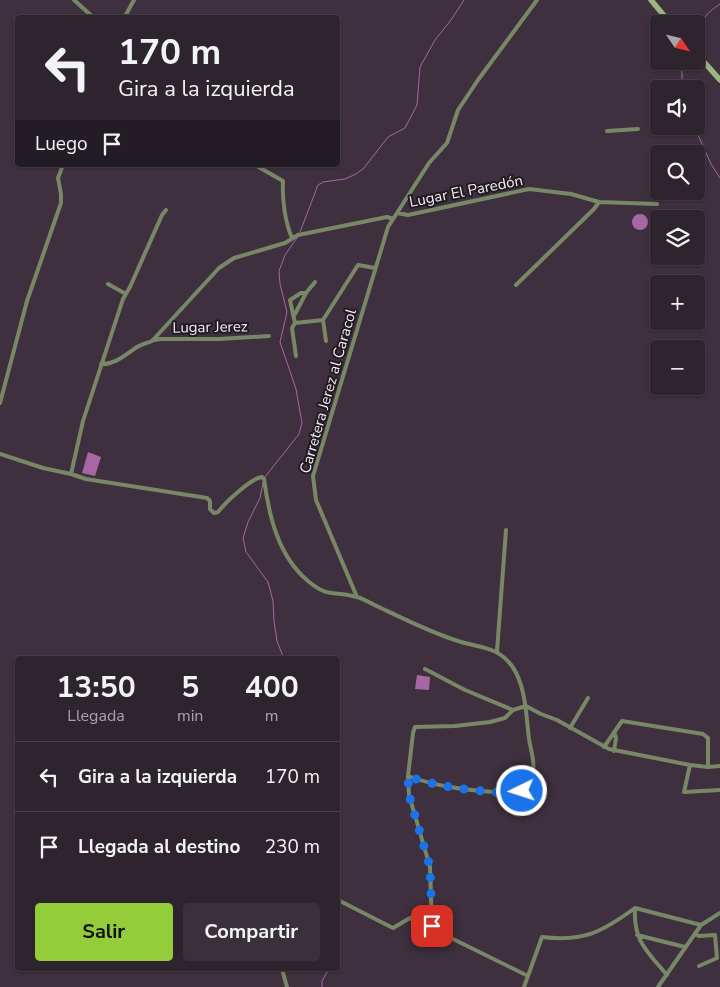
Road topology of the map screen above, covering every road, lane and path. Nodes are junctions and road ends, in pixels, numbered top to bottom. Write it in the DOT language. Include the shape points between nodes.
graph roads {
  1 [pos="74,0"];
  2 [pos="134,0"];
  3 [pos="537,0"];
  4 [pos="651,0"];
  5 [pos="91,15"];
  6 [pos="126,15"];
  7 [pos="664,15"];
  8 [pos="705,63"];
  9 [pos="720,80"];
  10 [pos="638,129"];
  11 [pos="607,131"];
  12 [pos="62,167"];
  13 [pos="259,167"];
  14 [pos="599,202"];
  15 [pos="656,204"];
  16 [pos="166,210"];
  17 [pos="397,213"];
  18 [pos="394,218"];
  19 [pos="292,238"];
  20 [pos="375,268"];
  21 [pos="315,282"];
  22 [pos="108,284"];
  23 [pos="516,285"];
  24 [pos="306,293"];
  25 [pos="126,294"];
  26 [pos="294,314"];
  27 [pos="323,320"];
  28 [pos="296,323"];
  29 [pos="269,336"];
  30 [pos="152,341"];
  31 [pos="326,341"];
  32 [pos="296,356"];
  33 [pos="101,364"];
  34 [pos="0,403"];
  35 [pos="0,454"];
  36 [pos="71,474"];
  37 [pos="506,530"];
  38 [pos="357,597"];
  39 [pos="497,651"];
  40 [pos="425,669"];
  41 [pos="588,698"];
  42 [pos="526,706"];
  43 [pos="513,710"];
  44 [pos="570,728"];
  45 [pos="614,732"];
  46 [pos="604,747"];
  47 [pos="614,751"];
  48 [pos="690,765"];
  49 [pos="720,766"];
  50 [pos="708,767"];
  51 [pos="408,776"];
  52 [pos="720,790"];
  53 [pos="340,901"];
  54 [pos="635,908"];
  55 [pos="720,913"];
  56 [pos="701,925"];
  57 [pos="432,926"];
  58 [pos="695,934"];
  59 [pos="637,935"];
  60 [pos="685,947"];
  61 [pos="699,966"];
  62 [pos="283,971"];
  63 [pos="667,975"];
  64 [pos="528,976"];
  65 [pos="287,987"];
  66 [pos="524,987"];
  67 [pos="658,987"];
  1 -- 5 [label="street"];
  2 -- 6 [label="street"];
  3 -- 17 [label="street, Carretera Jerez al Caracol" via="458,110 447,143"];
  4 -- 7 [label="main road"];
  8 -- 9 [label="main road"];
  10 -- 11 [label="street"];
  12 -- 34 [label="street" via="58,178 61,203 27,301"];
  13 -- 19 [label="street" via="283,180 288,231"];
  14 -- 15 [label="street, Lugar El Paredón"];
  14 -- 17 [label="street, Lugar El Paredón" via="571,194 529,189 408,215"];
  14 -- 23 [label="street"];
  16 -- 25 [label="street"];
  17 -- 18 [label="street, Carretera Jerez al Caracol"];
  18 -- 19 [label="street" via="355,223"];
  18 -- 20 [label="street, Carretera Jerez al Caracol"];
  19 -- 30 [label="street" via="226,262"];
  20 -- 27 [label="street" via="358,265"];
  20 -- 38 [label="street, Carretera Jerez al Caracol" via="313,476 316,500"];
  21 -- 24 [label="street"];
  22 -- 25 [label="street"];
  24 -- 26 [label="street"];
  24 -- 26 [label="street" via="290,300"];
  25 -- 33 [label="street"];
  26 -- 28 [label="street"];
  27 -- 28 [label="street"];
  27 -- 31 [label="street"];
  28 -- 32 [label="street" via="292,328"];
  29 -- 30 [label="street, Lugar Jerez"];
  30 -- 33 [label="street"];
  33 -- 36 [label="street" via="82,421"];
  35 -- 36 [label="street"];
  36 -- 38 [label="street" via="206,498 214,512 262,477 273,525 296,570 322,592"];
  37 -- 39 [label="street"];
  38 -- 39 [label="street" via="458,641"];
  39 -- 42 [label="street" via="512,666"];
  40 -- 43 [label="street"];
  41 -- 44 [label="street"];
  42 -- 43 [label="street"];
  42 -- 44 [label="street"];
  42 -- 51 [label="street" via="533,768 522,791 517,794 478,791 424,782"];
  43 -- 51 [label="street" via="505,718 490,722 415,727"];
  44 -- 46 [label="street"];
  45 -- 46 [label="street"];
  45 -- 47 [label="street"];
  45 -- 50 [label="street" via="619,723 625,721 703,734 708,738"];
  46 -- 47 [label="street"];
  47 -- 48 [label="street"];
  48 -- 50 [label="street"];
  48 -- 52 [label="street" via="684,792"];
  49 -- 50 [label="street"];
  51 -- 57 [label="street" via="409,795 430,867"];
  53 -- 57 [label="street" via="393,928 410,918"];
  54 -- 56 [label="street"];
  54 -- 59 [label="street"];
  54 -- 64 [label="street" via="588,936 542,937"];
  55 -- 56 [label="street"];
  56 -- 58 [label="street"];
  57 -- 64 [label="street"];
  58 -- 60 [label="street"];
  58 -- 61 [label="street" via="716,935 717,958"];
  59 -- 60 [label="street"];
  59 -- 63 [label="street"];
  60 -- 63 [label="street"];
  62 -- 65 [label="street"];
  63 -- 67 [label="street"];
  64 -- 66 [label="street"];
}
